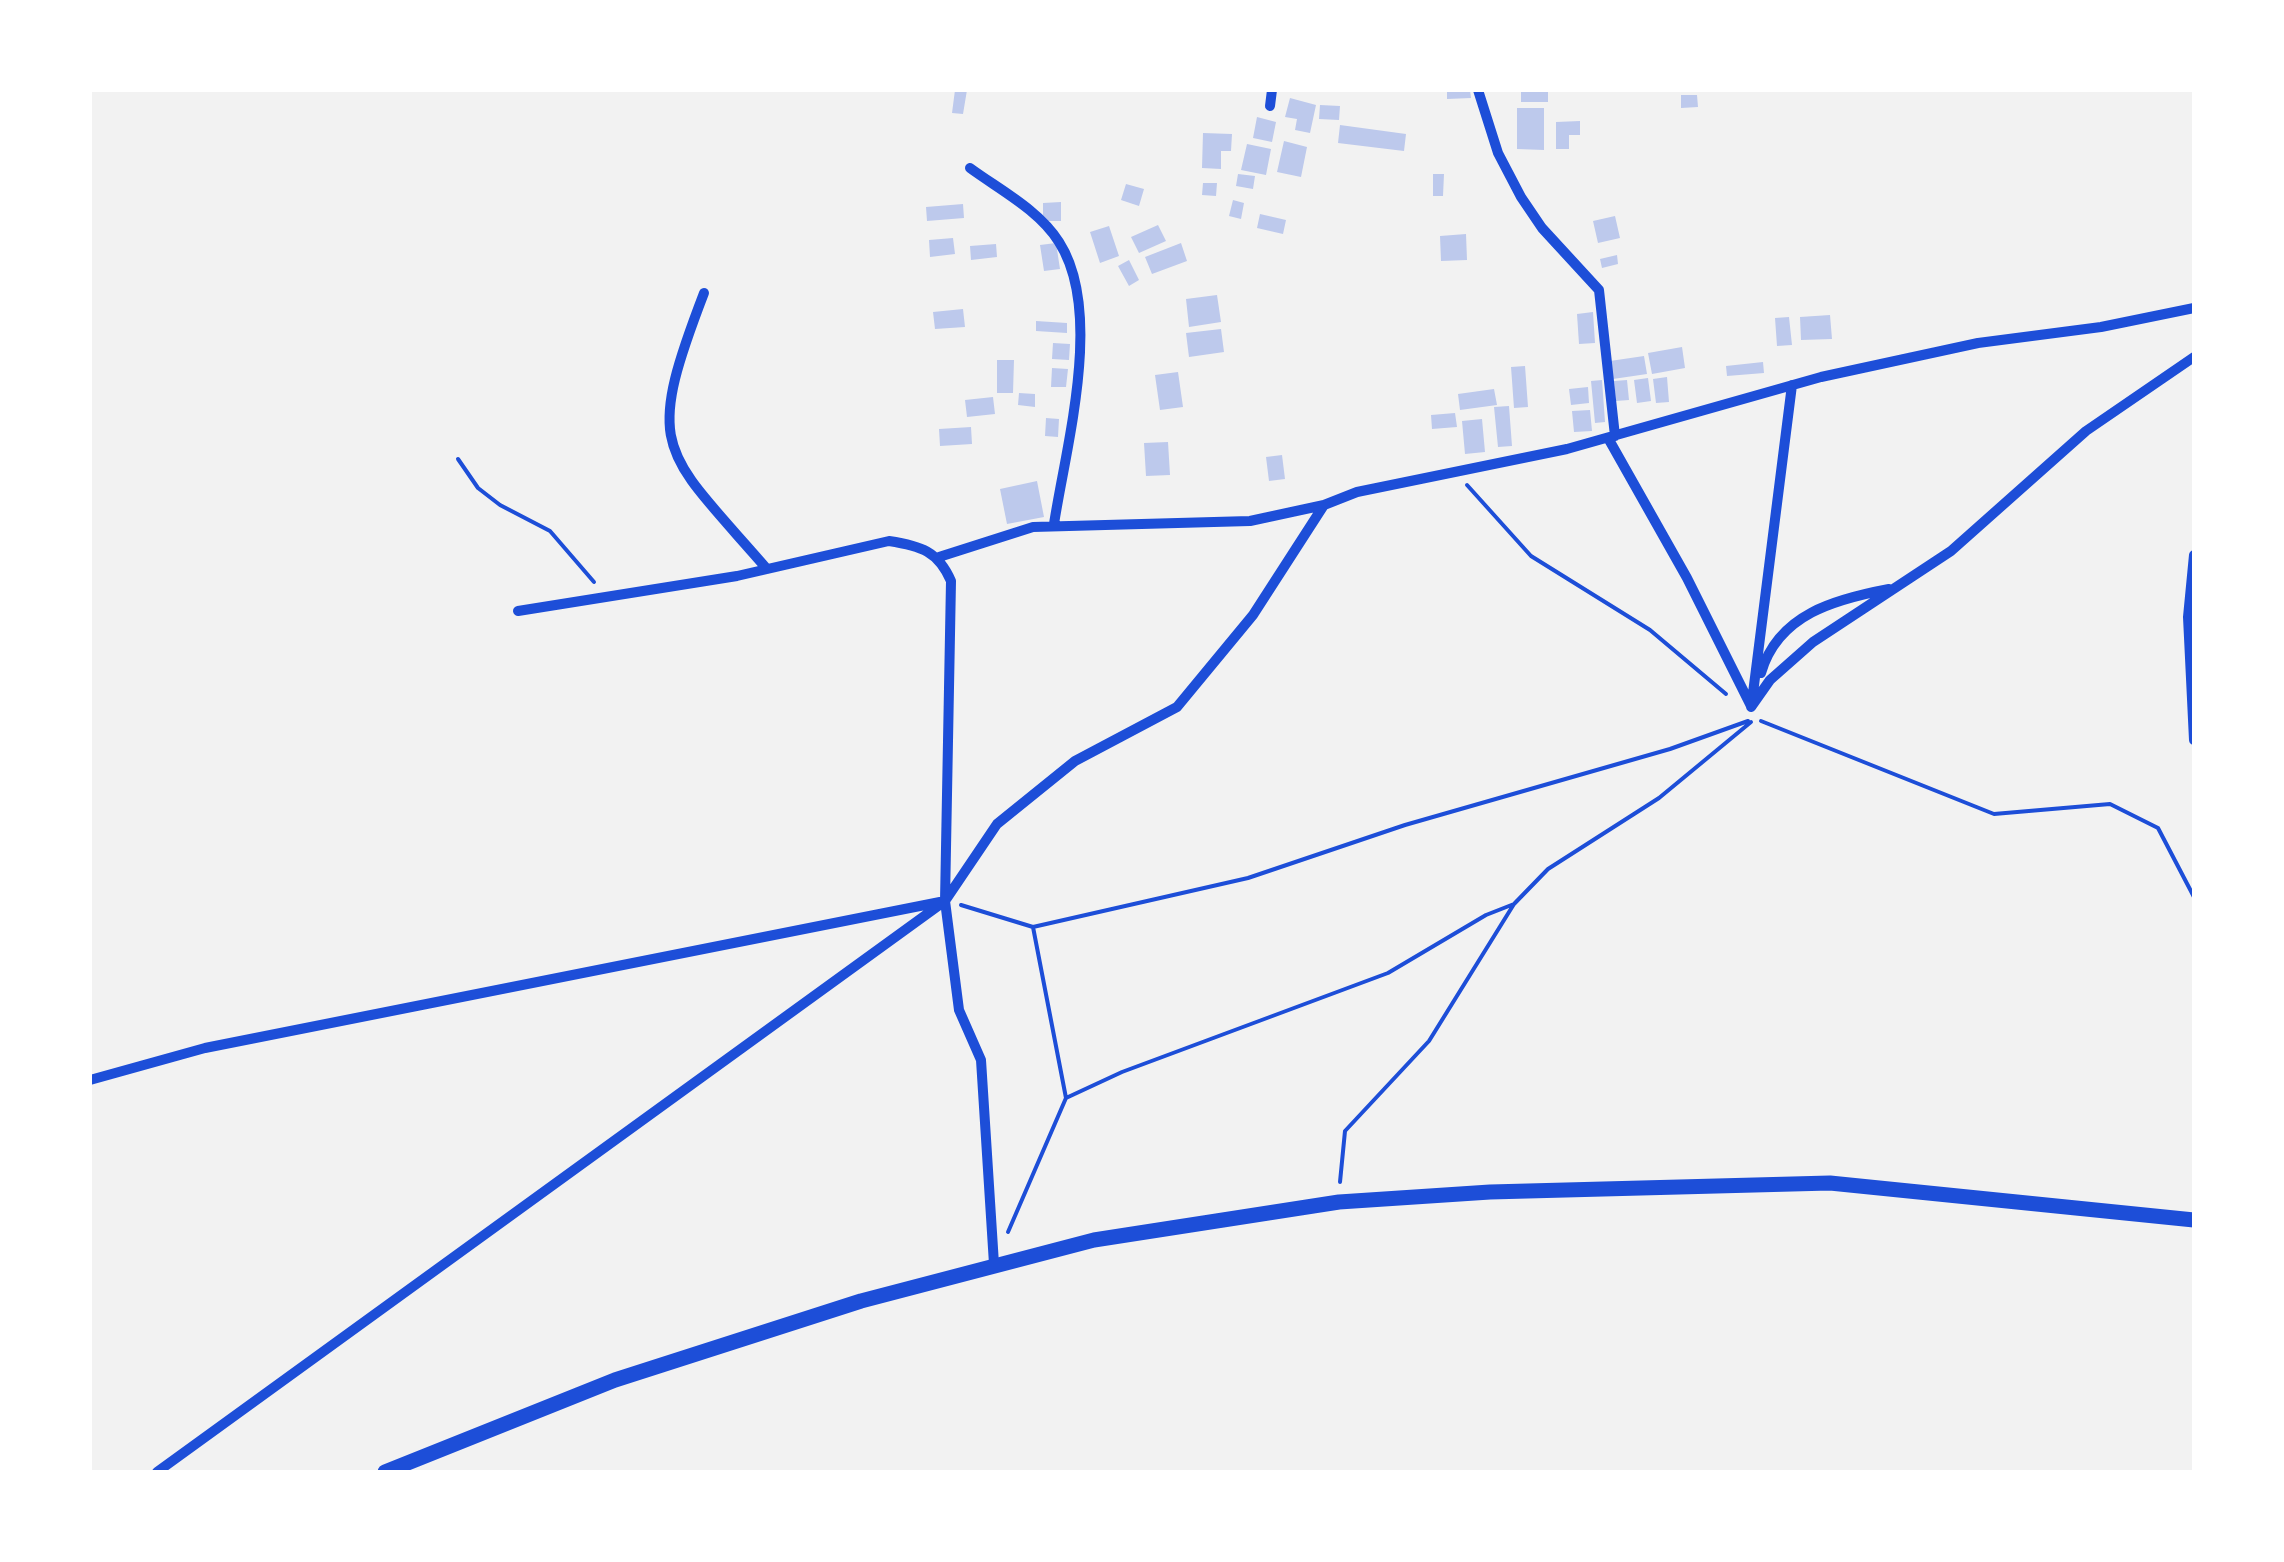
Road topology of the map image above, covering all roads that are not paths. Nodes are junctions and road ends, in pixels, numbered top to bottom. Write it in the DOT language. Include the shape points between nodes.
graph roads {
  1 [pos="1272,90"];
  2 [pos="1478,90"];
  3 [pos="1270,106"];
  4 [pos="970,168"];
  5 [pos="704,293"];
  6 [pos="2194,308"];
  7 [pos="2194,357"];
  8 [pos="1792,385"];
  9 [pos="1611,437"];
  10 [pos="1324,506"];
  11 [pos="1054,524"];
  12 [pos="2194,555"];
  13 [pos="939,556"];
  14 [pos="768,569"];
  15 [pos="1894,588"];
  16 [pos="518,611"];
  17 [pos="1754,713"];
  18 [pos="2194,740"];
  19 [pos="945,900"];
  20 [pos="90,1080"];
  21 [pos="2194,1220"];
  22 [pos="994,1264"];
  23 [pos="156,1472"];
  24 [pos="385,1472"];
  1 -- 3 [label="street"];
  2 -- 9 [label="street" via="1498,153 1522,197 1599,290"];
  4 -- 11 [label="street" via="1034,214 1057,239 1075,282 1080,342"];
  5 -- 14 [label="street" via="669,393 668,429 689,481"];
  6 -- 8 [label="street" via="1978,343"];
  7 -- 15 [label="street" via="2086,431 1951,550"];
  8 -- 9 [label="street"];
  8 -- 17 [label="street"];
  9 -- 10 [label="street" via="1357,492"];
  9 -- 17 [label="street"];
  10 -- 11 [label="street" via="1221,524"];
  10 -- 19 [label="street" via="1253,615 1177,708 1075,761 997,824"];
  11 -- 13 [label="street"];
  12 -- 18 [label="street" via="2188,618"];
  13 -- 14 [label="street" via="889,541"];
  13 -- 19 [label="street" via="950,581"];
  14 -- 16 [label="street"];
  15 -- 17 [label="street" via="1770,680"];
  15 -- 17 [label="street" via="1834,599 1792,623 1763,665"];
  19 -- 20 [label="street" via="205,1048"];
  19 -- 22 [label="street" via="959,1010 980,1060"];
  19 -- 23 [label="street"];
  21 -- 22 [label="main road" via="1830,1183 1490,1192 1338,1202 1094,1240"];
  22 -- 24 [label="main road" via="615,1380"];
}
